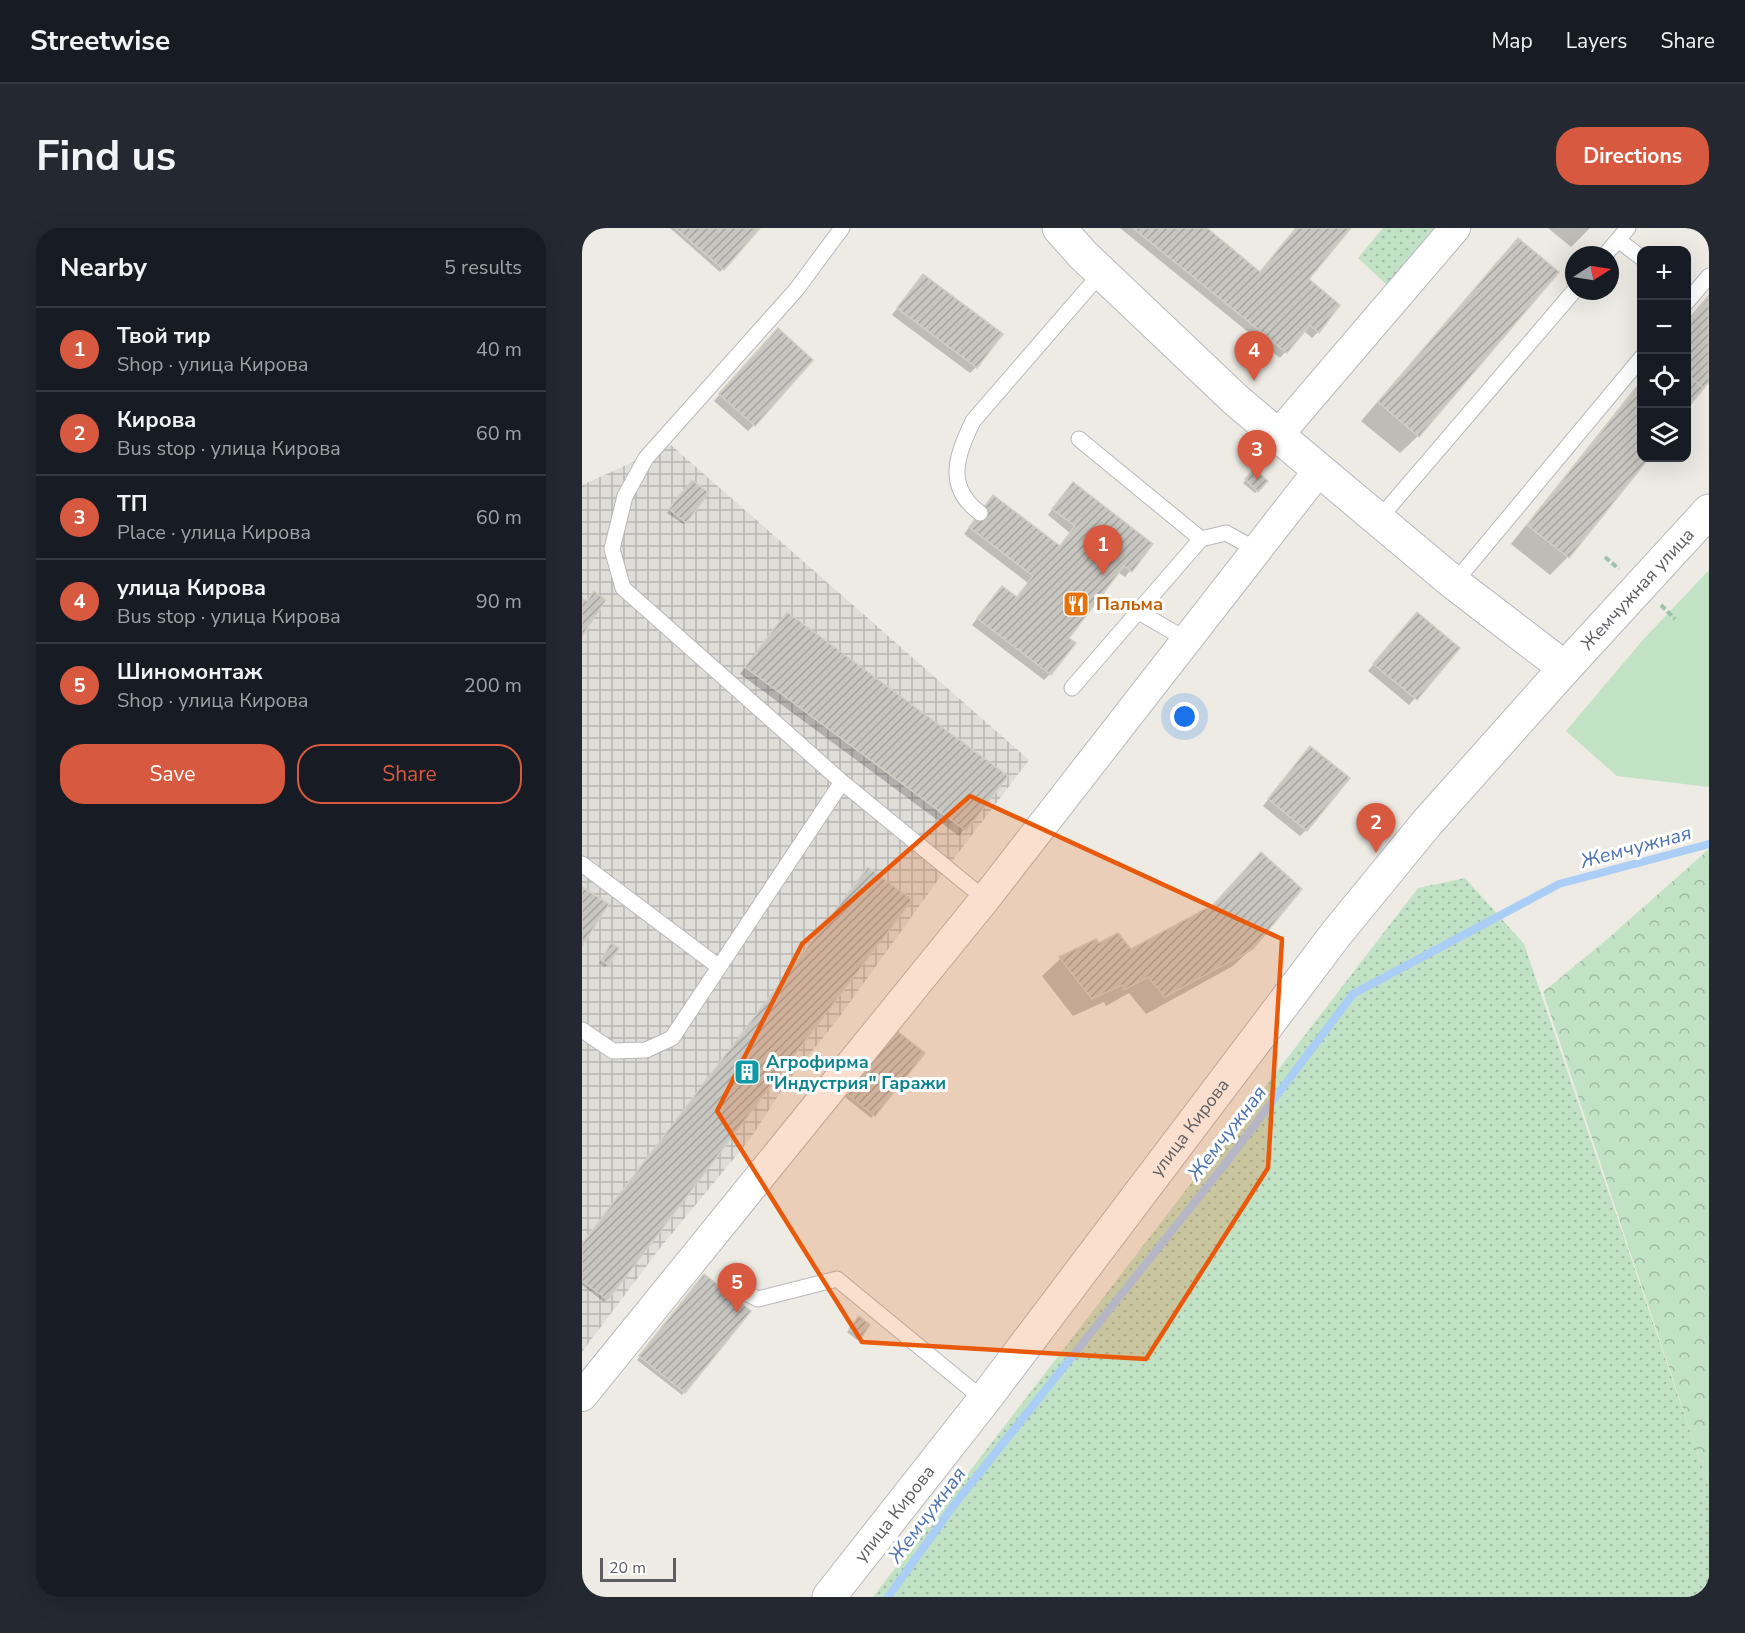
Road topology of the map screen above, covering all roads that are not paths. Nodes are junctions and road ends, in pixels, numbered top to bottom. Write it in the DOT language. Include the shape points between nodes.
graph roads {
  1 [pos="842,228"];
  2 [pos="1455,228"];
  3 [pos="1623,234"];
  4 [pos="1071,236"];
  5 [pos="1613,246"];
  6 [pos="1637,253"];
  7 [pos="1102,272"];
  8 [pos="1709,276"];
  9 [pos="1691,295"];
  10 [pos="1567,300"];
  11 [pos="1637,362"];
  12 [pos="1278,435"];
  13 [pos="1079,439"];
  14 [pos="1319,470"];
  15 [pos="1709,511"];
  16 [pos="980,513"];
  17 [pos="1378,520"];
  18 [pos="1201,539"];
  19 [pos="1257,550"];
  20 [pos="1454,583"];
  21 [pos="1137,611"];
  22 [pos="1187,640"];
  23 [pos="1565,668"];
  24 [pos="1072,688"];
  25 [pos="842,782"];
  26 [pos="582,864"];
  27 [pos="985,899"];
  28 [pos="720,967"];
  29 [pos="582,1030"];
  30 [pos="732,1286"];
  31 [pos="582,1396"];
  32 [pos="984,1400"];
  33 [pos="829,1597"];
  1 -- 25 [label="lane" via="795,290 646,458 625,496 612,549 622,588"];
  2 -- 12 [label="street"];
  3 -- 5 [label="lane"];
  3 -- 6 [label="lane"];
  4 -- 7 [label="street"];
  7 -- 12 [label="street"];
  7 -- 16 [label="lane" via="973,421 960,447 955,471 961,494"];
  8 -- 9 [label="lane"];
  10 -- 17 [label="lane"];
  11 -- 20 [label="lane"];
  12 -- 14 [label="street"];
  13 -- 18 [label="lane"];
  14 -- 17 [label="street"];
  14 -- 19 [label="street"];
  15 -- 23 [label="street, Жемчужная улица"];
  17 -- 20 [label="street"];
  18 -- 19 [label="lane" via="1226,533"];
  18 -- 21 [label="lane"];
  19 -- 22 [label="street"];
  20 -- 23 [label="street"];
  21 -- 22 [label="lane"];
  21 -- 24 [label="lane"];
  22 -- 27 [label="street"];
  23 -- 32 [label="street, улица Кирова" via="1426,824 1336,934"];
  25 -- 27 [label="lane"];
  25 -- 28 [label="lane"];
  26 -- 28 [label="lane"];
  27 -- 31 [label="street" via="643,1335"];
  28 -- 29 [label="lane" via="672,1038 646,1050 613,1051"];
  30 -- 32 [label="lane" via="758,1299 837,1279"];
  32 -- 33 [label="street, улица Кирова"];
}
